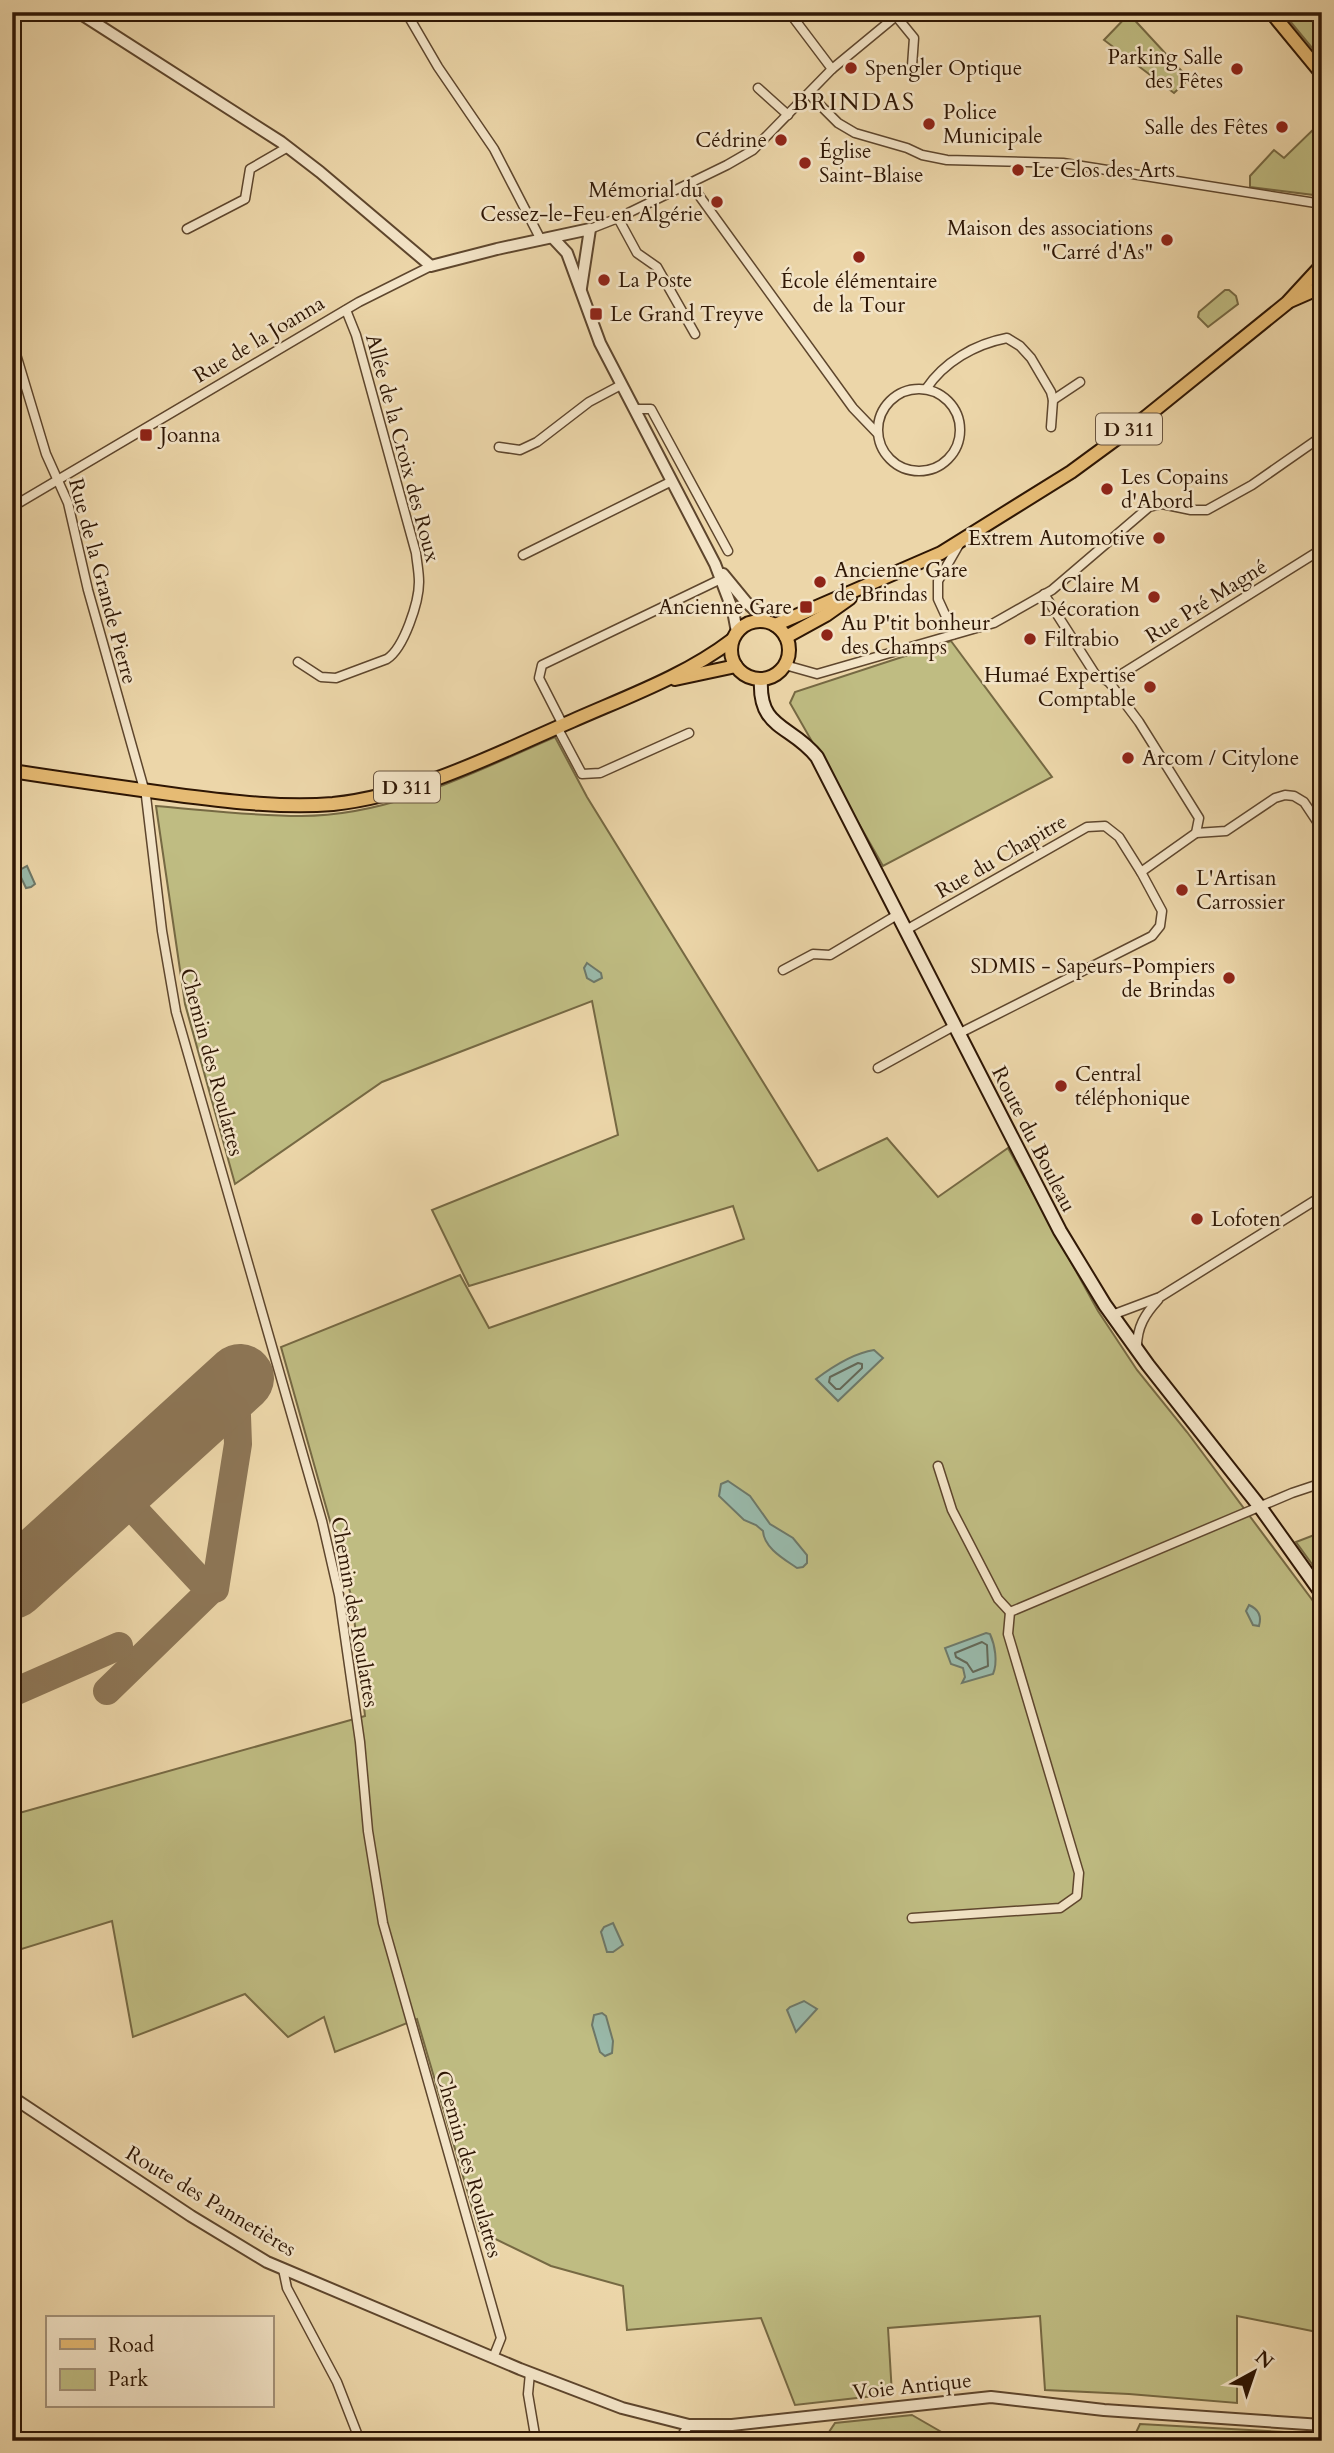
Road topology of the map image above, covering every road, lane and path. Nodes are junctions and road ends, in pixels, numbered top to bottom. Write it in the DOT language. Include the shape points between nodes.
graph roads {
  1 [pos="78,12"];
  2 [pos="406,12"];
  3 [pos="789,12"];
  4 [pos="1271,12"];
  5 [pos="899,14"];
  6 [pos="912,66"];
  7 [pos="832,69"];
  8 [pos="1322,74"];
  9 [pos="758,88"];
  10 [pos="809,94"];
  11 [pos="788,115"];
  12 [pos="288,147"];
  13 [pos="690,183"];
  14 [pos="1319,206"];
  15 [pos="618,218"];
  16 [pos="187,229"];
  17 [pos="590,229"];
  18 [pos="577,233"];
  19 [pos="553,238"];
  20 [pos="541,240"];
  21 [pos="572,264"];
  22 [pos="1322,265"];
  23 [pos="431,266"];
  24 [pos="1322,287"];
  25 [pos="581,288"];
  26 [pos="1287,303"];
  27 [pos="346,310"];
  28 [pos="695,334"];
  29 [pos="12,341"];
  30 [pos="1080,382"];
  31 [pos="621,385"];
  32 [pos="926,389"];
  33 [pos="1053,400"];
  34 [pos="635,409"];
  35 [pos="1051,427"];
  36 [pos="877,433"];
  37 [pos="1322,440"];
  38 [pos="499,447"];
  39 [pos="58,480"];
  40 [pos="672,481"];
  41 [pos="12,508"];
  42 [pos="961,541"];
  43 [pos="1322,550"];
  44 [pos="727,551"];
  45 [pos="523,555"];
  46 [pos="715,564"];
  47 [pos="721,579"];
  48 [pos="862,589"];
  49 [pos="1044,594"];
  50 [pos="771,624"];
  51 [pos="954,634"];
  52 [pos="735,636"];
  53 [pos="786,637"];
  54 [pos="298,662"];
  55 [pos="785,665"];
  56 [pos="736,666"];
  57 [pos="761,679"];
  58 [pos="1109,682"];
  59 [pos="651,686"];
  60 [pos="560,726"];
  61 [pos="689,733"];
  62 [pos="12,771"];
  63 [pos="144,790"];
  64 [pos="1321,827"];
  65 [pos="1196,833"];
  66 [pos="1141,872"];
  67 [pos="897,915"];
  68 [pos="906,930"];
  69 [pos="783,970"];
  70 [pos="956,1030"];
  71 [pos="878,1068"];
  72 [pos="1322,1196"];
  73 [pos="1160,1297"];
  74 [pos="1112,1315"];
  75 [pos="1137,1349"];
  76 [pos="938,1466"];
  77 [pos="1322,1483"];
  78 [pos="1260,1507"];
  79 [pos="1322,1594"];
  80 [pos="1010,1612"];
  81 [pos="912,1918"];
  82 [pos="12,2097"];
  83 [pos="283,2269"];
  84 [pos="493,2358"];
  85 [pos="516,2368"];
  86 [pos="530,2373"];
  87 [pos="689,2425"];
  88 [pos="1322,2425"];
  89 [pos="360,2441"];
  90 [pos="536,2441"];
  91 [pos="678,2441"];
  1 -- 12 [label="street"];
  2 -- 20 [label="street" via="494,149"];
  3 -- 7 [label="street"];
  4 -- 8 [label="main road"];
  5 -- 6 [label="street" via="914,38"];
  5 -- 7 [label="street"];
  7 -- 10 [label="street"];
  9 -- 11 [label="street"];
  10 -- 11 [label="street"];
  10 -- 14 [label="street" via="855,133 922,155 947,160 1063,163"];
  11 -- 13 [label="street" via="753,150"];
  12 -- 16 [label="street" via="250,169 245,199"];
  12 -- 23 [label="street"];
  13 -- 15 [label="street"];
  13 -- 36 [label="street" via="853,408"];
  15 -- 17 [label="street"];
  15 -- 28 [label="street" via="637,253 657,267"];
  17 -- 18 [label="street, Rue de la Joanna"];
  17 -- 25 [label="street"];
  18 -- 19 [label="street, Rue de la Joanna"];
  18 -- 21 [label="street"];
  19 -- 20 [label="street, Rue de la Joanna"];
  19 -- 21 [label="street"];
  20 -- 23 [label="street, Rue de la Joanna"];
  21 -- 25 [label="street"];
  22 -- 26 [label="main road, D 311"];
  23 -- 27 [label="street, Rue de la Joanna"];
  24 -- 26 [label="main road, D 311"];
  25 -- 31 [label="street"];
  26 -- 42 [label="main road, D 311" via="1103,449"];
  27 -- 39 [label="street, Rue de la Joanna"];
  27 -- 54 [label="street, Allée de la Croix des Roux" via="416,554 419,584 395,654 335,678 321,677"];
  29 -- 39 [label="street, Rue de la Grande Pierre"];
  30 -- 33 [label="street"];
  31 -- 34 [label="street"];
  31 -- 38 [label="street" via="589,402 537,442 520,450"];
  32 -- 33 [label="street" via="935,375 966,352 1007,338 1031,358"];
  32 -- 36 [label="street" via="901,392 890,399"];
  32 -- 36 [label="street" via="939,394 958,415 958,444 946,461 928,471 900,468 884,453"];
  33 -- 35 [label="street"];
  34 -- 40 [label="street"];
  34 -- 44 [label="street" via="651,409"];
  37 -- 49 [label="street" via="1207,510 1162,504 1149,507"];
  39 -- 41 [label="street, Rue de la Joanna"];
  39 -- 63 [label="street, Rue de la Grande Pierre"];
  40 -- 45 [label="street"];
  40 -- 46 [label="street"];
  42 -- 48 [label="main road, D 311"];
  42 -- 51 [label="street" via="938,581 938,599"];
  43 -- 58 [label="street, Rue Pré Magné"];
  46 -- 47 [label="street"];
  46 -- 50 [label="street"];
  47 -- 52 [label="street" via="733,611"];
  47 -- 60 [label="street" via="542,665 539,678"];
  48 -- 50 [label="main road, D 311"];
  48 -- 53 [label="main road, D 311"];
  49 -- 51 [label="street" via="994,622"];
  49 -- 58 [label="street" via="1095,674"];
  50 -- 52 [label="main road" via="751,622"];
  50 -- 53 [label="main road"];
  51 -- 55 [label="street" via="817,674"];
  52 -- 56 [label="main road" via="731,649"];
  52 -- 59 [label="main road, D 311" via="718,651"];
  53 -- 55 [label="main road"];
  55 -- 57 [label="main road"];
  56 -- 57 [label="main road" via="751,678"];
  56 -- 59 [label="main road, D 311"];
  57 -- 67 [label="main road, Route du Bouleau" via="765,711 780,728 805,741 817,757"];
  58 -- 65 [label="street" via="1199,818"];
  59 -- 60 [label="main road, D 311"];
  60 -- 61 [label="street" via="582,774 600,773"];
  60 -- 63 [label="main road, D 311" via="426,781 335,803 240,802"];
  62 -- 63 [label="main road, D 311"];
  63 -- 84 [label="street, Chemin des Roulattes" via="176,1012 322,1521 339,1595 383,1923 501,2338"];
  64 -- 65 [label="street" via="1304,802 1285,795 1226,831"];
  65 -- 66 [label="street"];
  66 -- 68 [label="street, Rue du Chapitre" via="1119,837 1105,826 1087,827"];
  66 -- 70 [label="street, Rue du Chapitre" via="1162,911 1160,926 1152,936"];
  67 -- 68 [label="main road, Route du Bouleau"];
  67 -- 69 [label="street" via="830,955 813,954"];
  68 -- 70 [label="main road, Route du Bouleau"];
  70 -- 71 [label="street"];
  70 -- 74 [label="main road, Route du Bouleau" via="1060,1231"];
  72 -- 73 [label="street"];
  73 -- 74 [label="street"];
  73 -- 75 [label="street" via="1144,1316"];
  74 -- 75 [label="main road, Route du Bouleau"];
  75 -- 78 [label="main road, Route du Bouleau"];
  76 -- 80 [label="street" via="952,1510 998,1599"];
  77 -- 78 [label="street"];
  78 -- 79 [label="main road, Route du Bouleau"];
  78 -- 80 [label="street"];
  80 -- 81 [label="street" via="1008,1634 1079,1873 1077,1896 1060,1908"];
  82 -- 83 [label="street, Route des Pannetières" via="191,2216"];
  83 -- 84 [label="street, Route des Pannetières"];
  83 -- 89 [label="street" via="287,2288 337,2382"];
  84 -- 85 [label="street, Route des Pannetières"];
  85 -- 86 [label="street, Voie Antique"];
  86 -- 87 [label="street, Voie Antique" via="622,2408"];
  86 -- 90 [label="street" via="528,2394"];
  87 -- 88 [label="street, Voie Antique" via="732,2426 992,2397"];
  87 -- 91 [label="street"];
}
